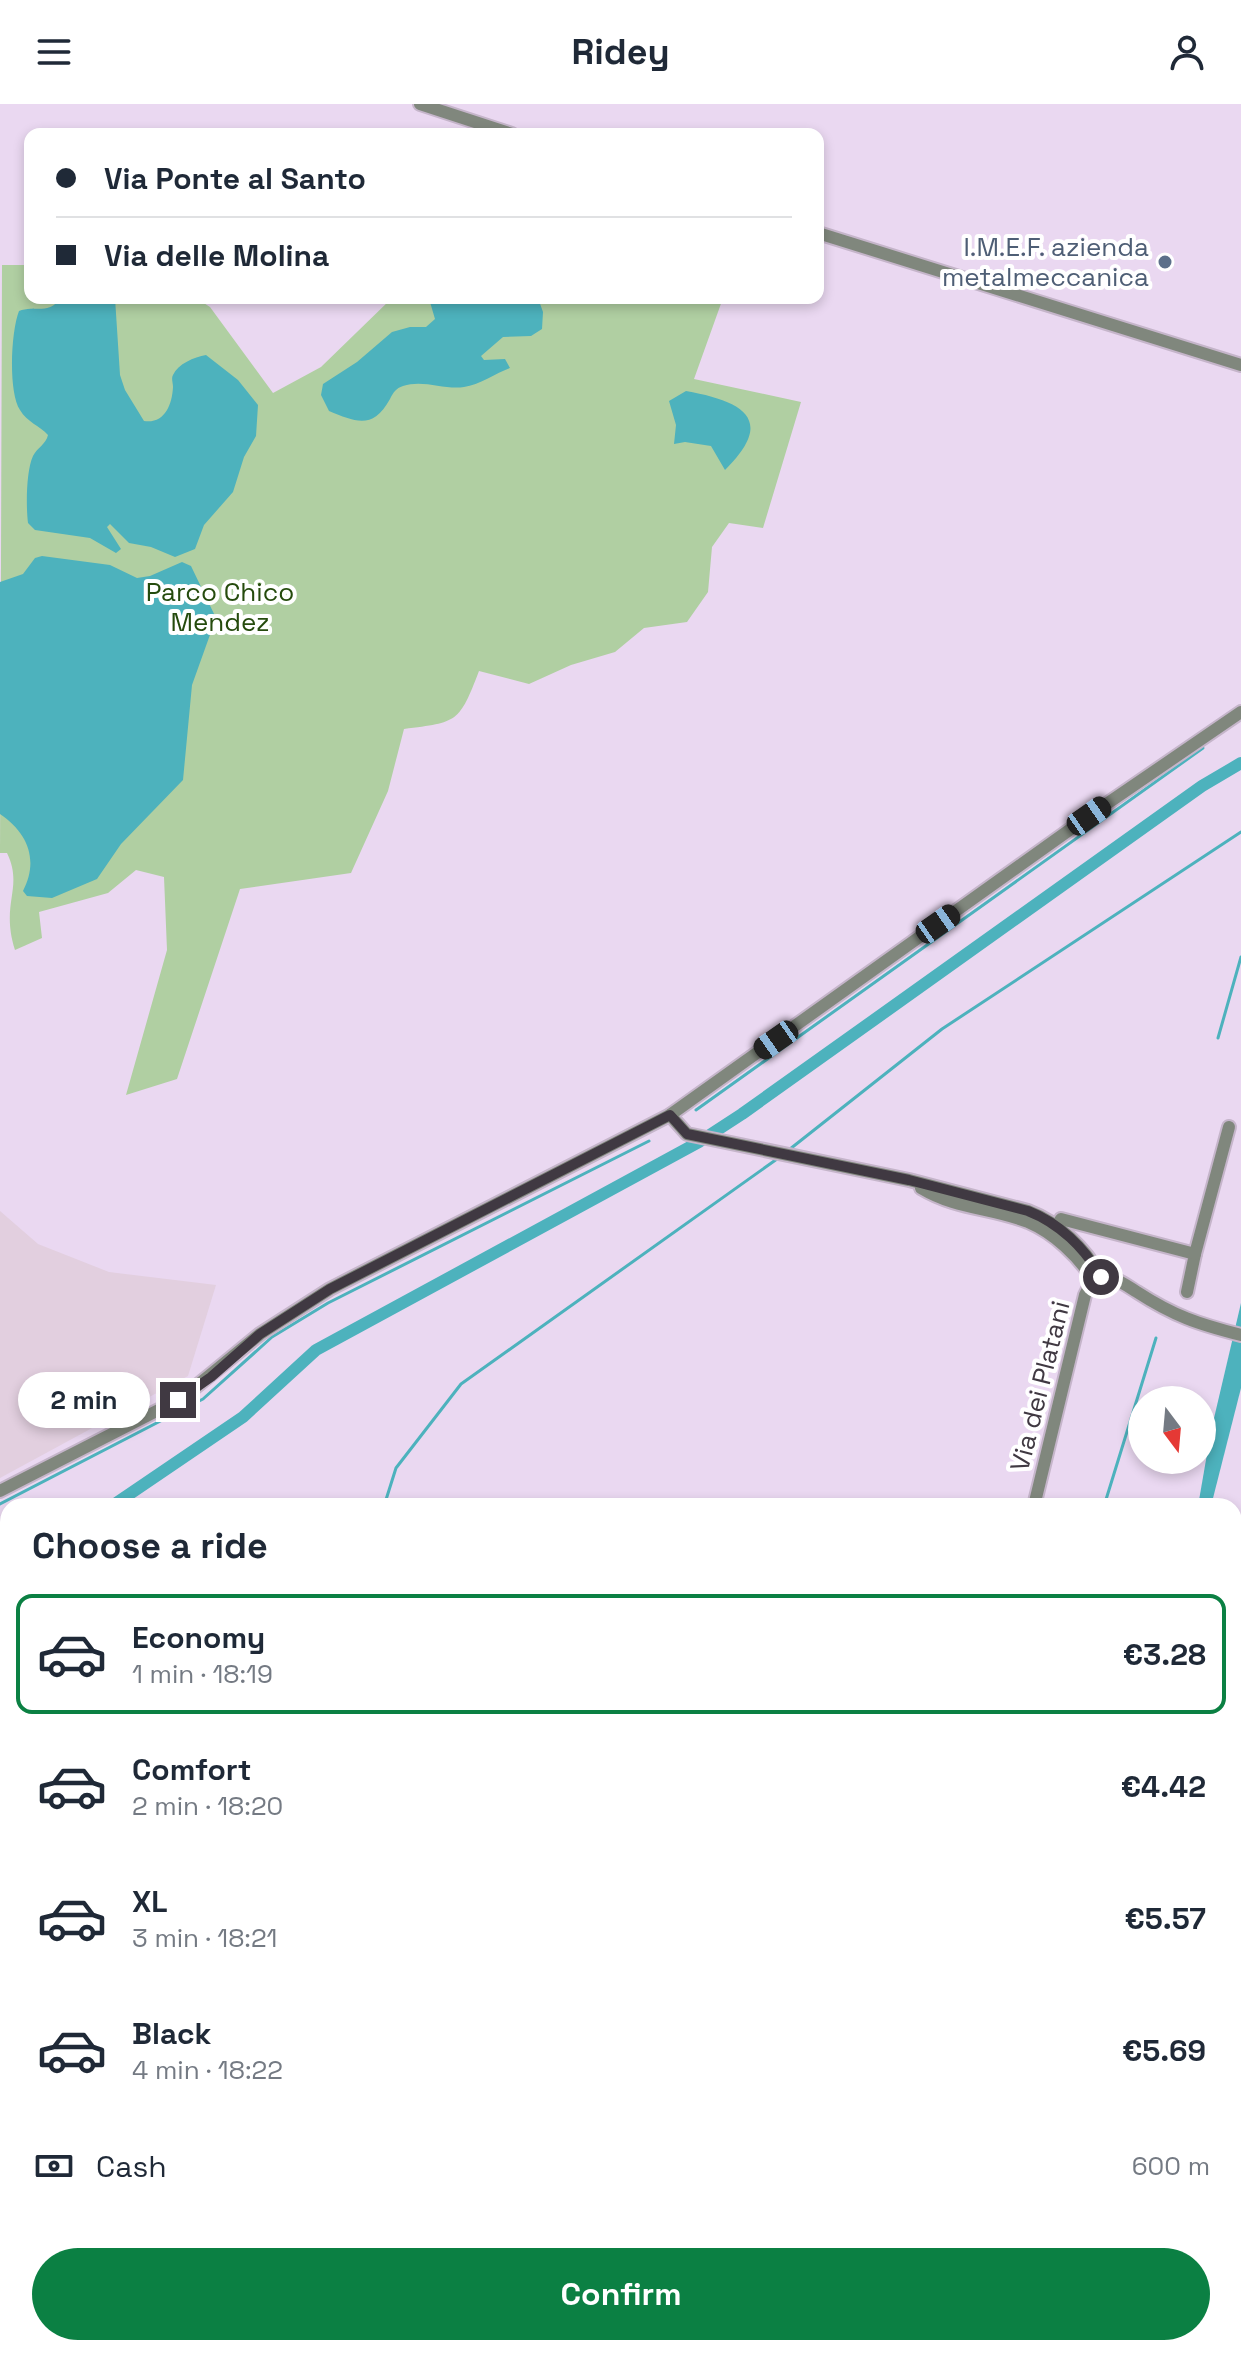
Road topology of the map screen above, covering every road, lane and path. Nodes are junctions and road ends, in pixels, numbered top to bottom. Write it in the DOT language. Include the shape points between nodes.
graph roads {
  1 [pos="420,104"];
  2 [pos="494,128"];
  3 [pos="824,235"];
  4 [pos="1241,365"];
  5 [pos="1241,712"];
  6 [pos="670,1115"];
  7 [pos="1229,1127"];
  8 [pos="1053,1231"];
  9 [pos="1195,1254"];
  10 [pos="1097,1278"];
  11 [pos="1187,1292"];
  12 [pos="1241,1335"];
  13 [pos="0,1491"];
  14 [pos="1036,1498"];
  1 -- 2 [label="street"];
  3 -- 4 [label="street"];
  5 -- 6 [label="street"];
  6 -- 8 [label="street" via="680,1129 698,1136 909,1180 942,1201"];
  6 -- 13 [label="street" via="330,1289 260,1334 182,1398"];
  7 -- 9 [label="street"];
  8 -- 9 [label="street" via="1061,1219"];
  8 -- 10 [label="street"];
  9 -- 11 [label="street"];
  10 -- 12 [label="street" via="1122,1282 1182,1319"];
  10 -- 14 [label="street, Via dei Platani" via="1085,1295"];
}
